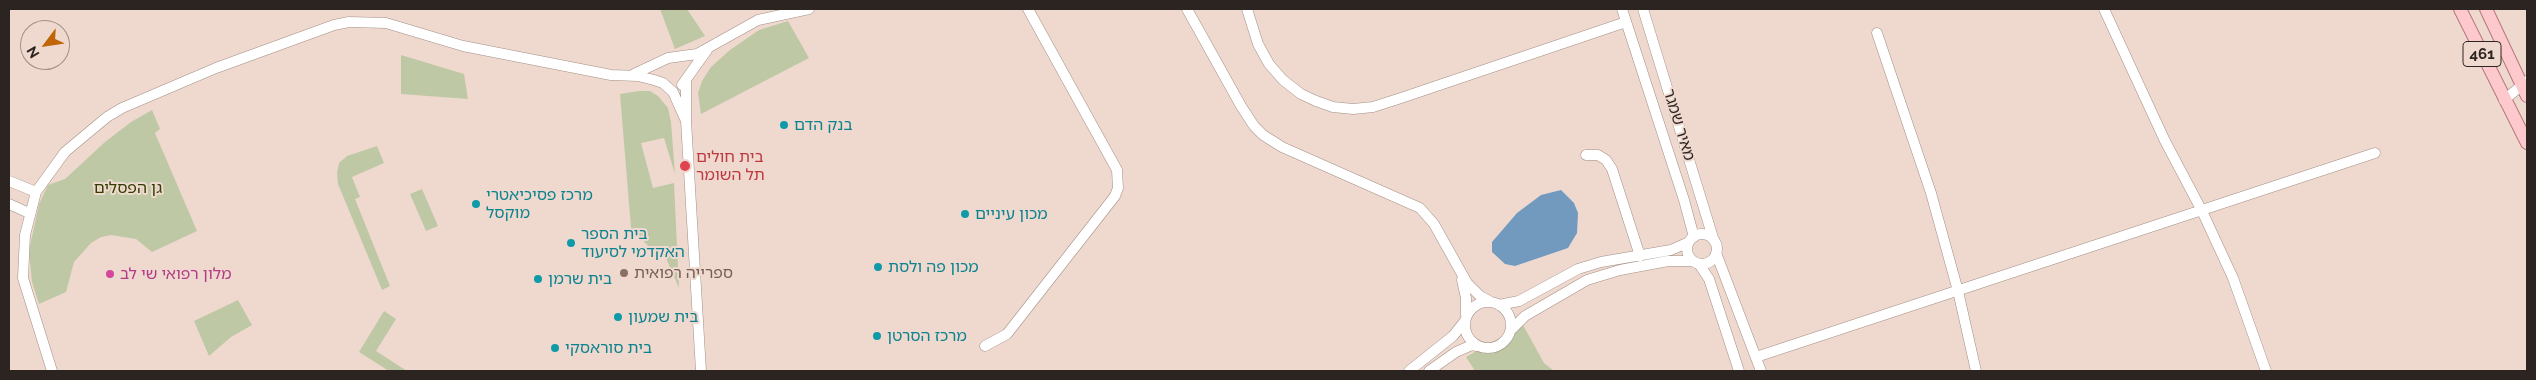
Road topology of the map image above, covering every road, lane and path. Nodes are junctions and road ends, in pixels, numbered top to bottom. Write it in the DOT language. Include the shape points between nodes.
graph roads {
  1 [pos="809,9"];
  2 [pos="1028,9"];
  3 [pos="1187,9"];
  4 [pos="1247,9"];
  5 [pos="1622,9"];
  6 [pos="1643,9"];
  7 [pos="2104,9"];
  8 [pos="2460,9"];
  9 [pos="2486,9"];
  10 [pos="1626,22"];
  11 [pos="1878,33"];
  12 [pos="708,49"];
  13 [pos="674,57"];
  14 [pos="662,62"];
  15 [pos="625,76"];
  16 [pos="687,77"];
  17 [pos="665,85"];
  18 [pos="2526,86"];
  19 [pos="2504,100"];
  20 [pos="686,121"];
  21 [pos="2527,143"];
  22 [pos="2375,153"];
  23 [pos="1586,155"];
  24 [pos="9,181"];
  25 [pos="36,192"];
  26 [pos="9,204"];
  27 [pos="2202,211"];
  28 [pos="29,213"];
  29 [pos="1691,239"];
  30 [pos="1714,241"];
  31 [pos="1716,253"];
  32 [pos="1640,256"];
  33 [pos="1696,262"];
  34 [pos="1460,274"];
  35 [pos="1958,291"];
  36 [pos="1495,303"];
  37 [pos="1465,321"];
  38 [pos="1511,330"];
  39 [pos="985,346"];
  40 [pos="1477,346"];
  41 [pos="1756,357"];
  42 [pos="52,371"];
  43 [pos="701,371"];
  44 [pos="1409,371"];
  45 [pos="1429,371"];
  46 [pos="1739,371"];
  47 [pos="1761,371"];
  48 [pos="1976,371"];
  49 [pos="2266,371"];
  1 -- 12 [label="street" via="758,20"];
  2 -- 39 [label="street" via="1117,170 1118,188 1007,334"];
  3 -- 34 [label="street" via="1248,118 1263,136 1420,208 1434,224"];
  4 -- 10 [label="street" via="1258,44 1283,80 1316,101 1353,109 1401,98"];
  5 -- 10 [label="street, מאיר שמגר"];
  6 -- 30 [label="street, מאיר שמגר"];
  7 -- 27 [label="street" via="2165,141"];
  8 -- 19 [label="main road, 461"];
  9 -- 18 [label="main road, 461" via="2510,63"];
  10 -- 29 [label="street, מאיר שמגר" via="1687,209"];
  11 -- 35 [label="street" via="1931,193"];
  12 -- 13 [label="street" via="687,57"];
  12 -- 16 [label="street"];
  13 -- 14 [label="street"];
  13 -- 16 [label="street" via="684,62"];
  14 -- 15 [label="street" via="641,73"];
  14 -- 17 [label="street" via="658,70"];
  15 -- 17 [label="street" via="645,77"];
  15 -- 25 [label="street" via="463,46 386,23 349,22 216,68 122,108 65,152"];
  16 -- 17 [label="street" via="680,87"];
  16 -- 20 [label="street"];
  17 -- 20 [label="street" via="678,99"];
  18 -- 19 [label="street"];
  19 -- 21 [label="main road, 461"];
  20 -- 43 [label="street"];
  22 -- 27 [label="street"];
  23 -- 32 [label="street" via="1598,155 1612,169"];
  24 -- 25 [label="street"];
  25 -- 28 [label="street"];
  26 -- 28 [label="street"];
  27 -- 35 [label="street"];
  27 -- 49 [label="street" via="2243,303"];
  28 -- 42 [label="street" via="23,278"];
  29 -- 30 [label="street" via="1703,234"];
  29 -- 32 [label="street" via="1671,250"];
  29 -- 33 [label="street" via="1687,252"];
  30 -- 31 [label="street"];
  31 -- 33 [label="street" via="1708,263"];
  31 -- 41 [label="street"];
  32 -- 36 [label="street" via="1578,269 1519,301"];
  33 -- 38 [label="street" via="1668,262 1620,270 1587,280 1525,316"];
  33 -- 46 [label="street" via="1709,279"];
  34 -- 36 [label="street" via="1473,290"];
  34 -- 37 [label="street" via="1466,298"];
  35 -- 41 [label="street"];
  35 -- 48 [label="street"];
  36 -- 37 [label="street" via="1478,304"];
  36 -- 38 [label="street" via="1509,314"];
  37 -- 40 [label="street" via="1467,336"];
  37 -- 44 [label="street" via="1453,336"];
  38 -- 40 [label="street" via="1499,346 1484,349"];
  40 -- 45 [label="street" via="1456,352"];
  41 -- 47 [label="street"];
}
